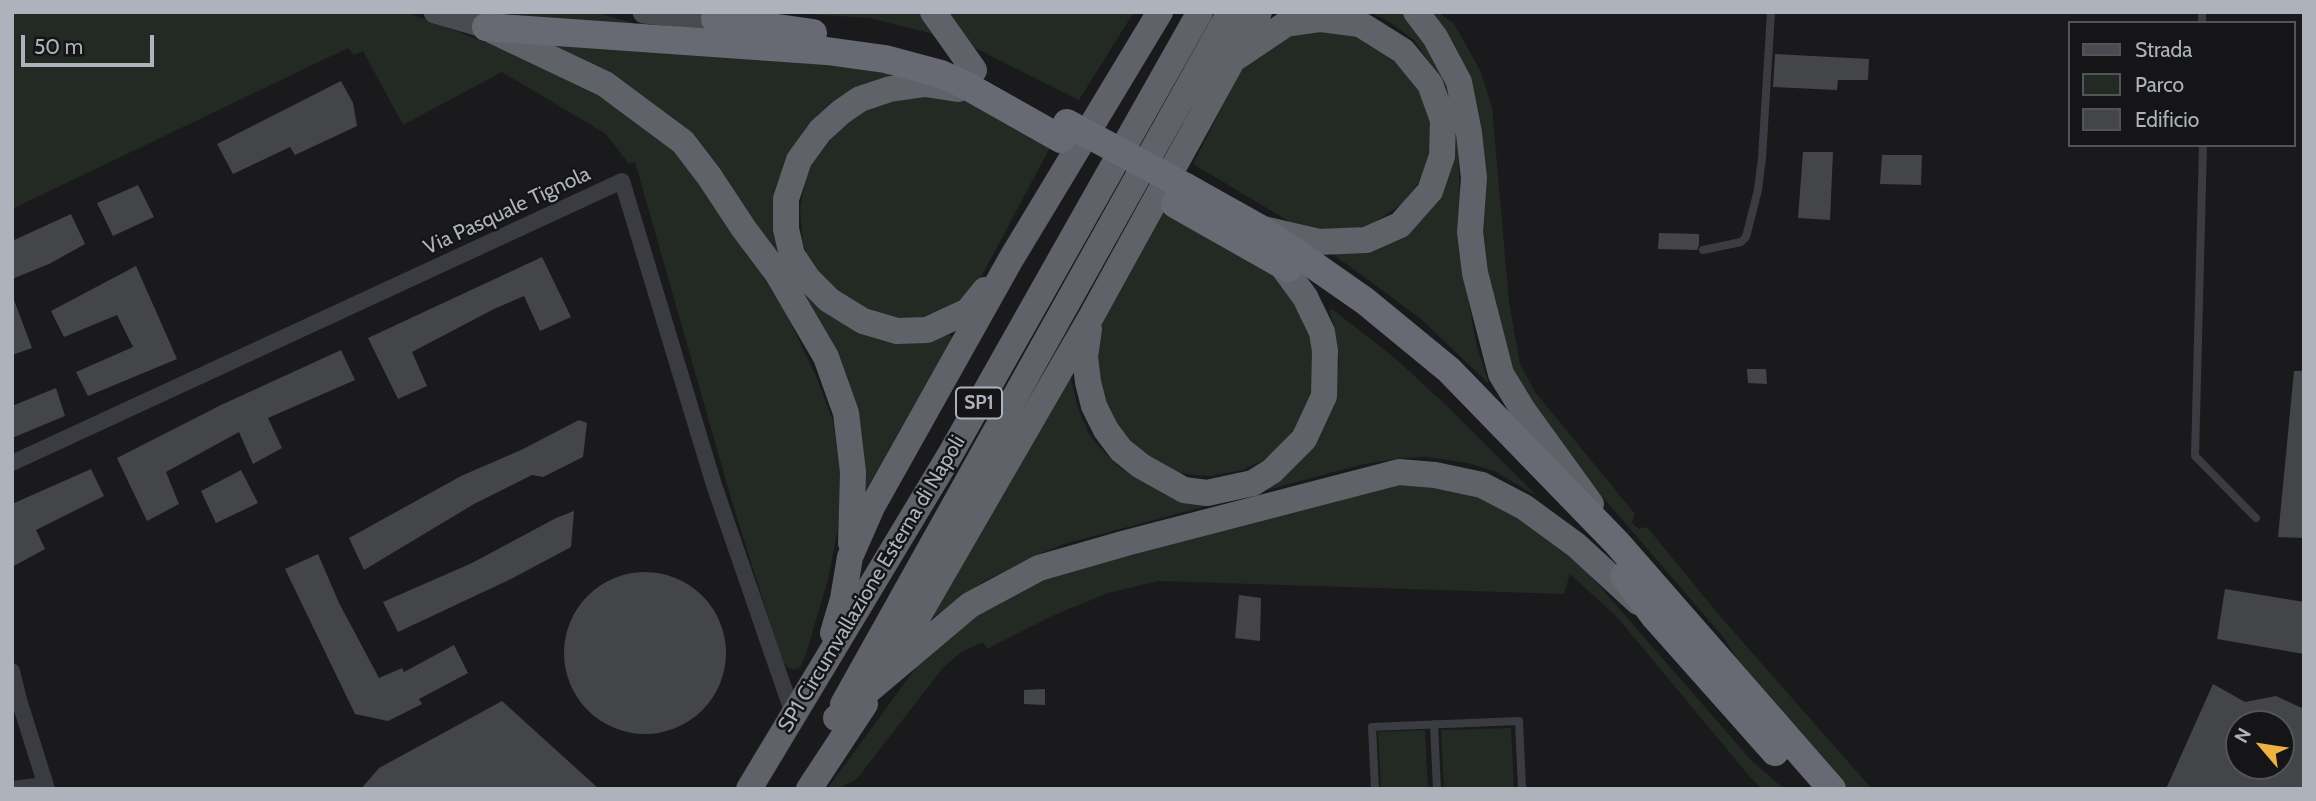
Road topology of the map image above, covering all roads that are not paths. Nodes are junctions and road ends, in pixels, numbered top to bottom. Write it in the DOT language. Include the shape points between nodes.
graph roads {
  1 [pos="436,12"];
  2 [pos="644,12"];
  3 [pos="933,12"];
  4 [pos="1146,12"];
  5 [pos="1160,12"];
  6 [pos="1200,12"];
  7 [pos="1230,12"];
  8 [pos="1259,12"];
  9 [pos="1416,12"];
  10 [pos="1771,12"];
  11 [pos="728,16"];
  12 [pos="486,27"];
  13 [pos="1137,53"];
  14 [pos="1233,60"];
  15 [pos="974,70"];
  16 [pos="996,103"];
  17 [pos="1064,131"];
  18 [pos="2203,147"];
  19 [pos="1180,195"];
  20 [pos="1259,228"];
  21 [pos="1703,250"];
  22 [pos="1011,259"];
  23 [pos="1280,263"];
  24 [pos="1091,317"];
  25 [pos="12,463"];
  26 [pos="2256,517"];
  27 [pos="1618,543"];
  28 [pos="850,557"];
  29 [pos="1655,617"];
  30 [pos="12,671"];
  31 [pos="821,672"];
  32 [pos="882,678"];
  33 [pos="794,717"];
  34 [pos="835,718"];
  35 [pos="1434,724"];
  36 [pos="46,787"];
  37 [pos="12,789"];
  38 [pos="749,789"];
  39 [pos="791,789"];
  40 [pos="810,789"];
  41 [pos="1375,789"];
  42 [pos="1437,789"];
  43 [pos="1522,789"];
  44 [pos="1807,789"];
  45 [pos="1832,789"];
  1 -- 12 [label="main road"];
  2 -- 11 [label="main road"];
  3 -- 15 [label="highway"];
  4 -- 13 [label="highway"];
  5 -- 13 [label="highway, SP1"];
  6 -- 31 [label="highway, SP1 Circumvallazione Esterna di Napoli / SP1" via="951,453"];
  7 -- 34 [label="highway, SP1 Circumvallazione Esterna di Napoli / SP1"];
  8 -- 14 [label="highway"];
  9 -- 27 [label="highway" via="1459,82 1474,178 1470,232 1475,273 1501,374"];
  10 -- 21 [label="lane" via="1762,158 1746,237"];
  11 -- 15 [label="highway" via="887,41 936,53"];
  12 -- 16 [label="highway" via="885,59 941,74"];
  12 -- 28 [label="highway" via="605,84 683,142 777,273 826,357 846,413 853,472"];
  13 -- 22 [label="highway, SP1"];
  14 -- 20 [label="highway" via="1286,24 1321,19 1360,24 1404,51 1430,84 1443,120 1442,156 1430,191 1400,225 1366,240 1320,242"];
  14 -- 24 [label="highway"];
  15 -- 17 [label="highway"];
  16 -- 17 [label="highway"];
  16 -- 22 [label="highway" via="952,87 925,84 860,99 820,131 799,160 786,199 786,229 792,256 829,300 863,321 897,331 927,330 968,311"];
  17 -- 19 [label="highway"];
  18 -- 26 [label="lane" via="2195,456"];
  19 -- 20 [label="highway"];
  19 -- 23 [label="highway"];
  20 -- 27 [label="highway" via="1365,301 1449,370"];
  22 -- 28 [label="highway, SP1" via="872,507"];
  23 -- 24 [label="highway" via="1322,331 1324,396 1304,439 1253,483 1207,493 1184,490 1121,450 1094,406 1088,382 1085,357"];
  23 -- 29 [label="highway" via="1356,312 1478,420 1601,547"];
  24 -- 32 [label="highway"];
  25 -- 33 [label="street, Via Pasquale Tignola" via="622,181 714,485"];
  27 -- 45 [label="highway"];
  28 -- 31 [label="highway, SP1"];
  29 -- 32 [label="highway" via="1576,545 1524,507 1482,485 1399,472 1039,568 970,605"];
  29 -- 44 [label="highway"];
  30 -- 36 [label="street"];
  31 -- 33 [label="highway, SP1 Circumvallazione Esterna di Napoli / SP1"];
  32 -- 34 [label="highway"];
  32 -- 40 [label="highway"];
  33 -- 38 [label="highway, SP1 Circumvallazione Esterna di Napoli / SP1"];
  34 -- 39 [label="highway, SP1 Circumvallazione Esterna di Napoli / SP1"];
  35 -- 41 [label="lane" via="1372,727"];
  35 -- 42 [label="lane"];
  35 -- 43 [label="lane" via="1519,721"];
  36 -- 37 [label="street"];
}
